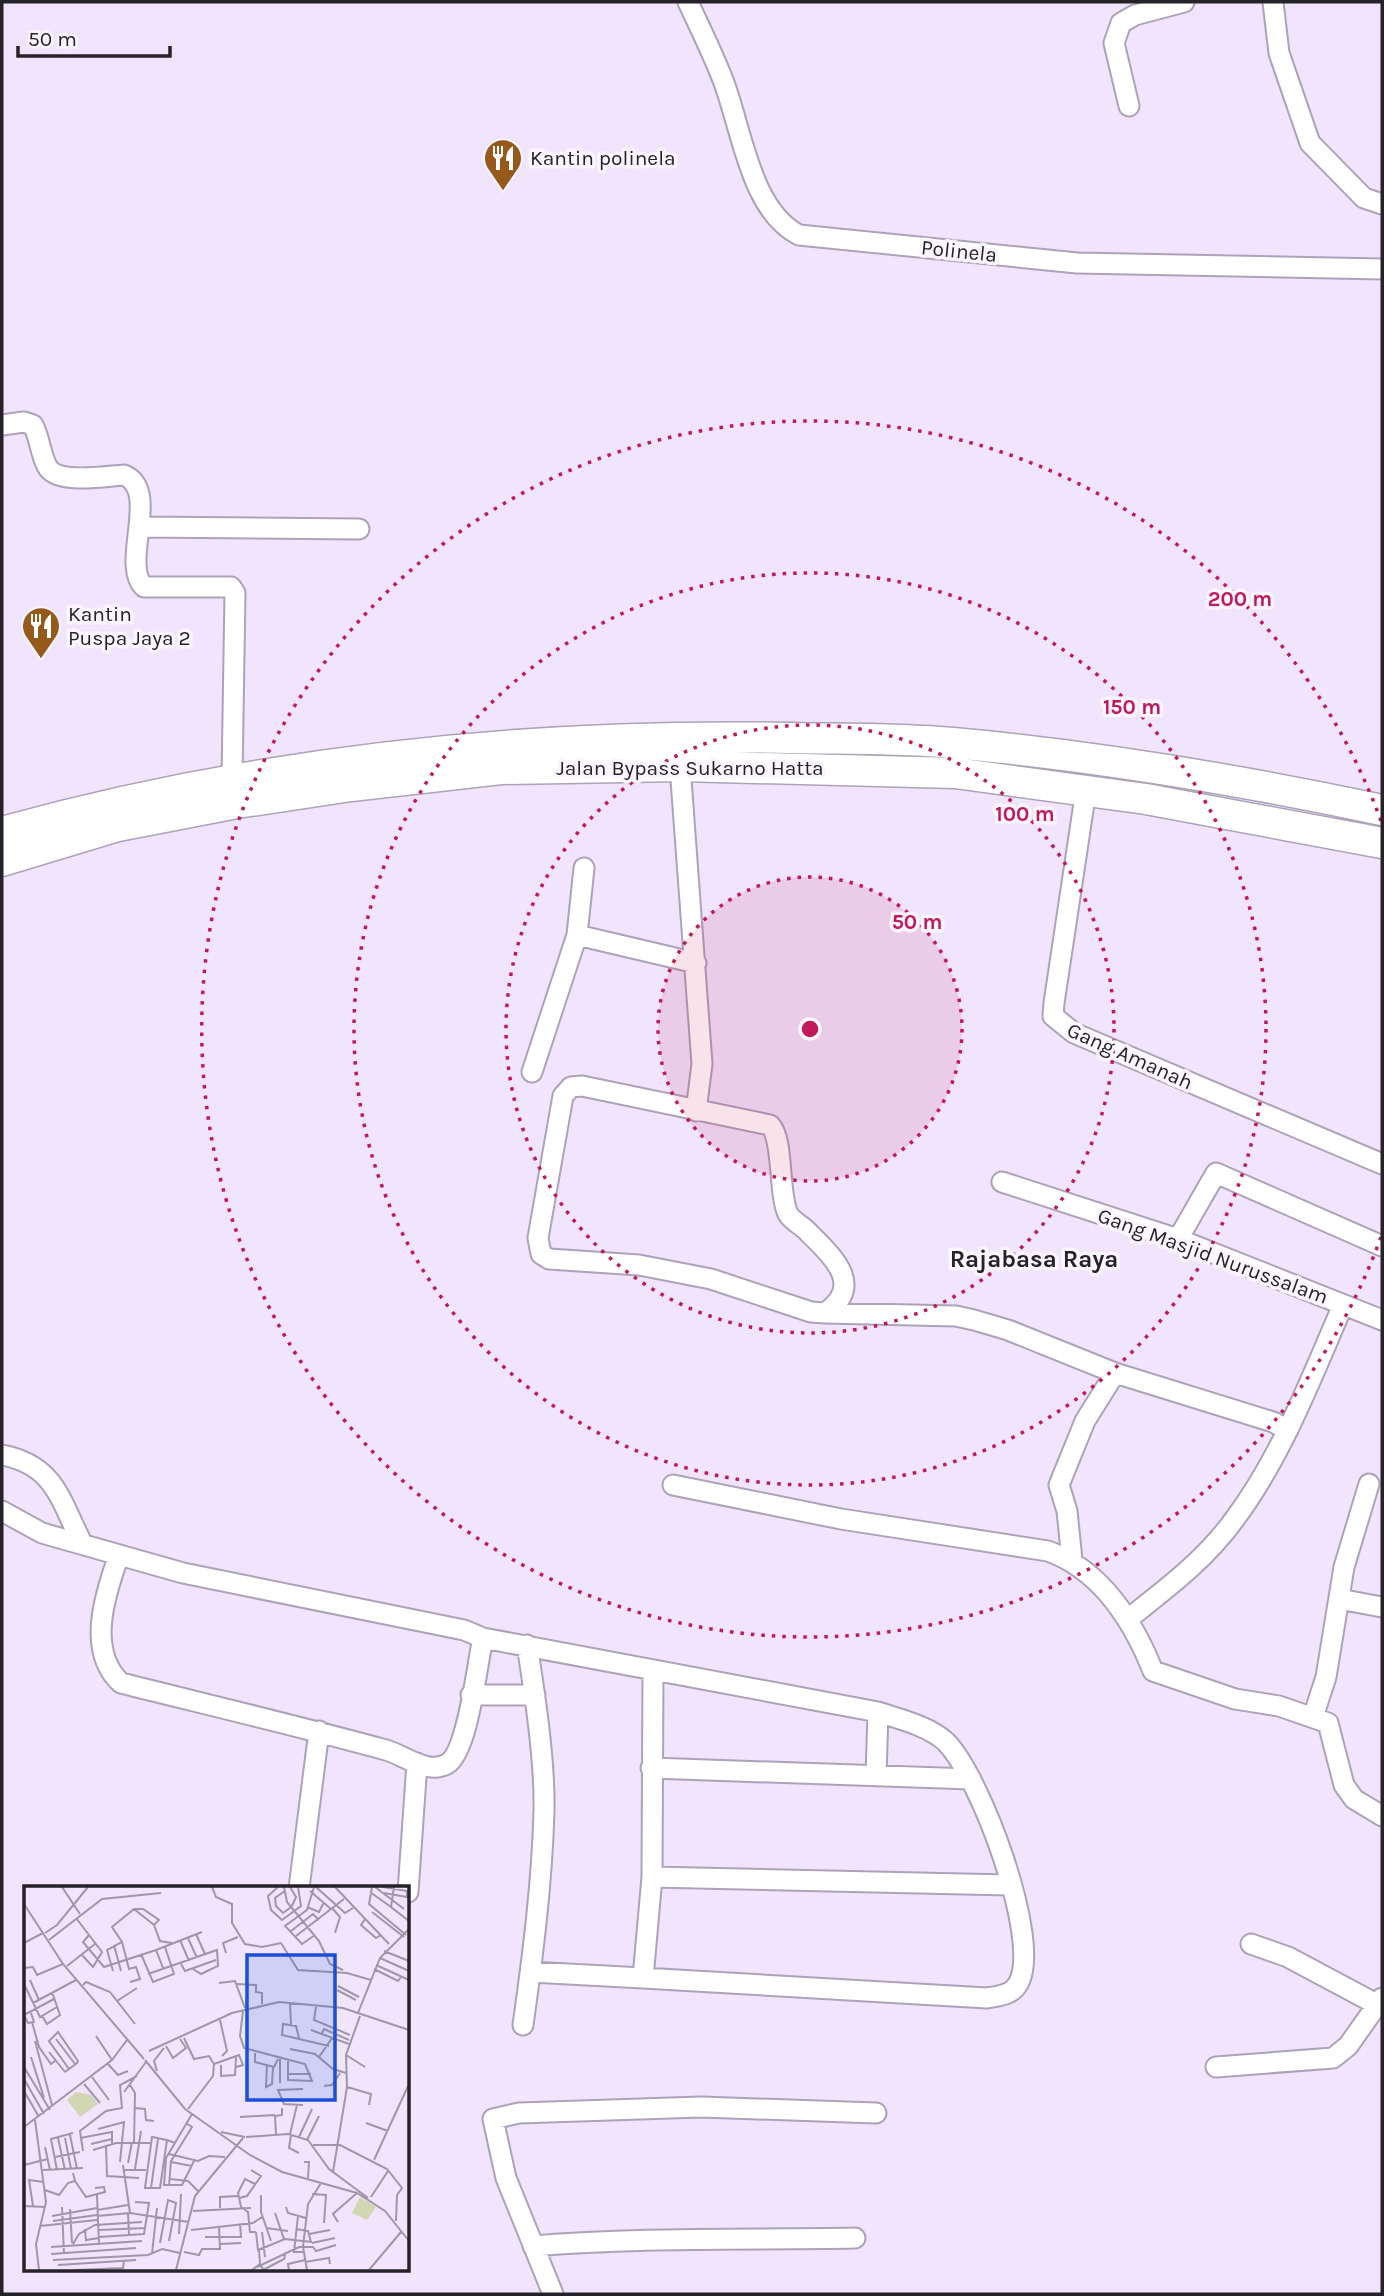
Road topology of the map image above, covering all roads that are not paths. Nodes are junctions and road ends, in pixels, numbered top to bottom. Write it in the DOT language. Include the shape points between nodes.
graph roads {
  1 [pos="688,2"];
  2 [pos="1184,2"];
  3 [pos="1273,2"];
  4 [pos="1129,106"];
  5 [pos="1382,204"];
  6 [pos="1382,269"];
  7 [pos="2,425"];
  8 [pos="140,527"];
  9 [pos="359,529"];
  10 [pos="680,766"];
  11 [pos="232,779"];
  12 [pos="1086,790"];
  13 [pos="1382,810"];
  14 [pos="2,832"];
  15 [pos="1382,843"];
  16 [pos="2,861"];
  17 [pos="584,868"];
  18 [pos="577,935"];
  19 [pos="696,963"];
  20 [pos="532,1072"];
  21 [pos="696,1111"];
  22 [pos="1382,1164"];
  23 [pos="1002,1182"];
  24 [pos="1178,1239"];
  25 [pos="1382,1246"];
  26 [pos="1343,1305"];
  27 [pos="825,1313"];
  28 [pos="1382,1320"];
  29 [pos="1115,1373"];
  30 [pos="1288,1430"];
  31 [pos="2,1455"];
  32 [pos="1369,1484"];
  33 [pos="673,1485"];
  34 [pos="2,1511"];
  35 [pos="82,1543"];
  36 [pos="120,1555"];
  37 [pos="1072,1560"];
  38 [pos="1339,1599"];
  39 [pos="1382,1607"];
  40 [pos="1128,1619"];
  41 [pos="483,1638"];
  42 [pos="527,1645"];
  43 [pos="653,1670"];
  44 [pos="535,1695"];
  45 [pos="471,1696"];
  46 [pos="878,1712"];
  47 [pos="1313,1717"];
  48 [pos="319,1731"];
  49 [pos="417,1763"];
  50 [pos="651,1768"];
  51 [pos="876,1776"];
  52 [pos="971,1779"];
  53 [pos="1382,1816"];
  54 [pos="652,1877"];
  55 [pos="1009,1885"];
  56 [pos="299,1886"];
  57 [pos="408,1886"];
  58 [pos="1251,1944"];
  59 [pos="531,1972"];
  60 [pos="643,1978"];
  61 [pos="1380,2002"];
  62 [pos="523,2025"];
  63 [pos="1216,2067"];
  64 [pos="876,2113"];
  65 [pos="855,2238"];
  66 [pos="533,2246"];
  67 [pos="553,2294"];
  1 -- 6 [label="street, Polinela" via="723,80 760,191 778,221 799,235 1077,263"];
  2 -- 4 [label="street" via="1121,23 1114,43"];
  3 -- 5 [label="street" via="1279,52 1310,143 1364,198"];
  7 -- 8 [label="street" via="33,425 53,474 133,479 138,486"];
  8 -- 9 [label="street"];
  8 -- 11 [label="street" via="136,574 144,587 231,587 235,593"];
  10 -- 12 [label="highway, Jalan Bypass Sukarno Hatta" via="955,773"];
  10 -- 16 [label="highway, Jalan Bypass Sukarno Hatta" via="500,769 351,786 118,826"];
  10 -- 19 [label="street"];
  11 -- 13 [label="highway, Jalan Bypass Sukarno Hatta" via="499,745 684,736 919,740 1149,766"];
  11 -- 14 [label="highway, Jalan Bypass Sukarno Hatta" via="112,803"];
  12 -- 15 [label="highway, Jalan Bypass Sukarno Hatta"];
  12 -- 22 [label="street, Gang Amanah" via="1053,1016 1074,1033"];
  17 -- 18 [label="street"];
  18 -- 19 [label="street"];
  18 -- 20 [label="street"];
  19 -- 21 [label="street" via="702,1065"];
  21 -- 27 [label="street" via="771,1125 776,1130 788,1214 808,1231 845,1279 839,1304"];
  21 -- 27 [label="street" via="582,1086 567,1090 539,1227 541,1254 549,1259 639,1265 711,1279"];
  23 -- 24 [label="street, Gang Masjid Nurussalam"];
  24 -- 25 [label="street" via="1216,1173"];
  24 -- 26 [label="street, Gang Masjid Nurussalam"];
  26 -- 28 [label="street, Gang Masjid Nurussalam"];
  26 -- 30 [label="street"];
  27 -- 29 [label="street" via="956,1316 1008,1330"];
  29 -- 30 [label="street"];
  29 -- 37 [label="street" via="1084,1421 1059,1485"];
  30 -- 40 [label="street" via="1234,1520 1194,1566"];
  31 -- 35 [label="street" via="33,1464 47,1476"];
  32 -- 38 [label="street"];
  33 -- 37 [label="street" via="841,1519 1039,1550"];
  34 -- 35 [label="street" via="42,1534"];
  35 -- 36 [label="street"];
  36 -- 41 [label="street" via="183,1573"];
  36 -- 48 [label="street" via="109,1586 101,1637 107,1670 121,1683"];
  37 -- 40 [label="street"];
  38 -- 39 [label="street"];
  38 -- 47 [label="street" via="1326,1677"];
  40 -- 47 [label="street" via="1153,1671 1235,1699"];
  41 -- 42 [label="street"];
  41 -- 45 [label="street"];
  42 -- 43 [label="street"];
  42 -- 44 [label="street"];
  43 -- 46 [label="street"];
  43 -- 50 [label="street"];
  44 -- 45 [label="street"];
  44 -- 59 [label="street" via="544,1808"];
  45 -- 49 [label="street" via="458,1752 447,1764"];
  46 -- 51 [label="street"];
  46 -- 52 [label="street" via="919,1726 945,1742"];
  47 -- 53 [label="street" via="1331,1727 1341,1774 1354,1799"];
  48 -- 49 [label="street"];
  48 -- 56 [label="street"];
  49 -- 57 [label="street"];
  50 -- 51 [label="street"];
  50 -- 54 [label="street"];
  51 -- 52 [label="street"];
  52 -- 55 [label="street" via="996,1835"];
  54 -- 55 [label="street"];
  54 -- 60 [label="street"];
  55 -- 60 [label="street" via="1022,1930 1023,1969 1018,1984 1006,1995 987,1998"];
  58 -- 61 [label="street"];
  59 -- 60 [label="street"];
  59 -- 62 [label="street"];
  61 -- 63 [label="street" via="1348,2046 1333,2058"];
  64 -- 66 [label="street" via="701,2107 519,2113 493,2119 506,2178"];
  65 -- 66 [label="street" via="697,2237"];
  66 -- 67 [label="street"];
}
